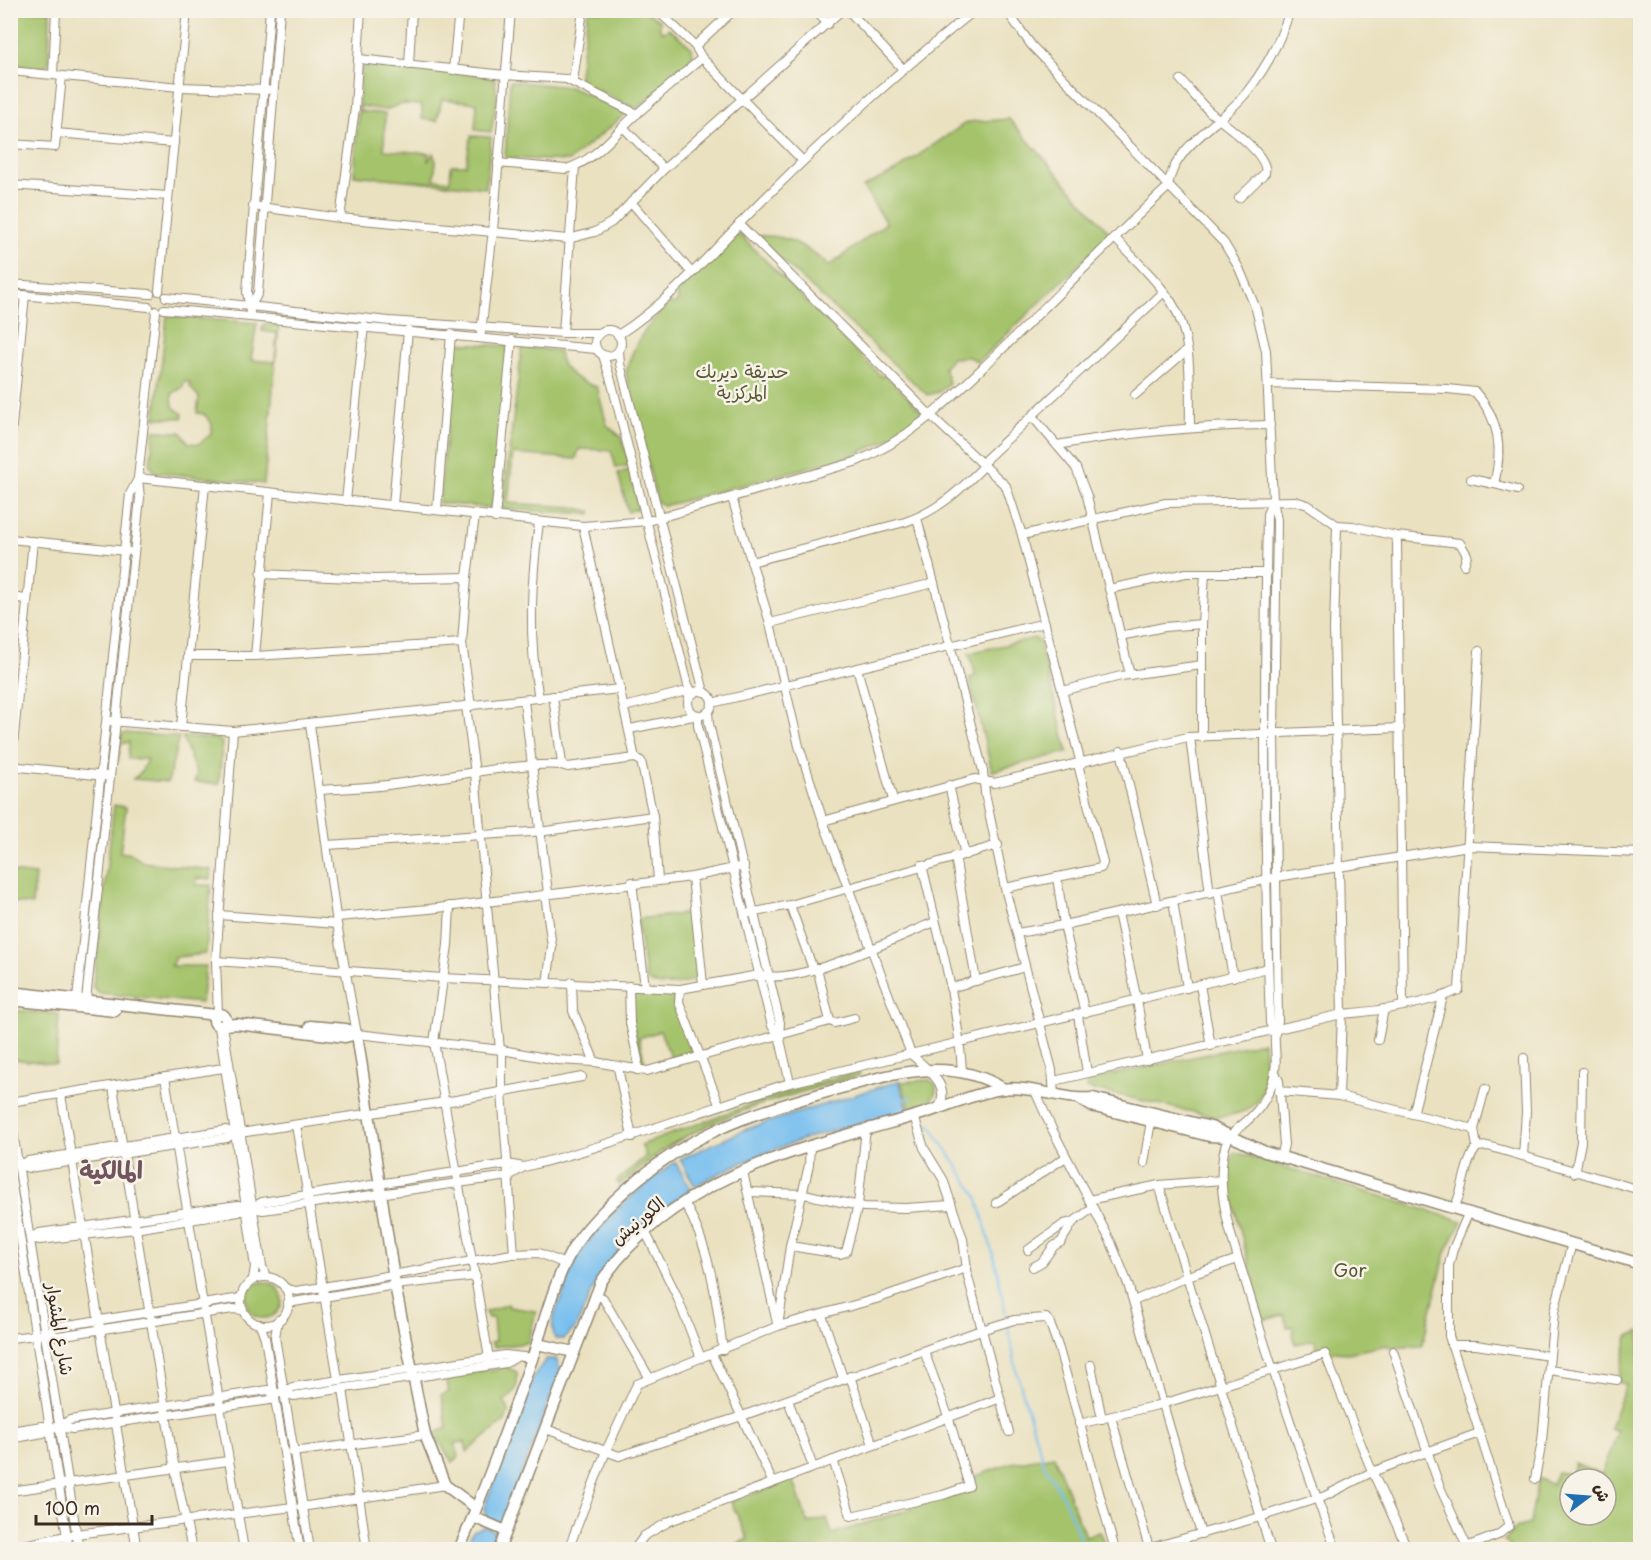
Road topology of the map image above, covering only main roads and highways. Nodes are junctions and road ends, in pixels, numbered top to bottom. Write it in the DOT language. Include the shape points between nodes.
graph roads {
  1 [pos="10,992"];
  2 [pos="10,1000"];
  3 [pos="220,1021"];
  4 [pos="1004,1089"];
  5 [pos="1080,1099"];
  6 [pos="1228,1137"];
  7 [pos="1641,1264"];
  8 [pos="539,1345"];
  9 [pos="570,1351"];
  10 [pos="476,1515"];
  11 [pos="503,1530"];
  12 [pos="460,1549"];
  13 [pos="499,1550"];
  1 -- 3 [label="main road"];
  2 -- 3 [label="main road"];
  3 -- 10 [label="main road" via="345,1037 357,1034 394,1281 425,1435 445,1485"];
  4 -- 5 [label="main road"];
  4 -- 8 [label="main road" via="962,1071 927,1069 861,1082 781,1106 724,1126 672,1152 584,1232 565,1264"];
  4 -- 9 [label="main road, الكورنيش" via="810,1145 743,1172 684,1202 620,1254"];
  5 -- 6 [label="main road" via="1091,1106 1209,1136"];
  5 -- 6 [label="main road" via="1093,1098 1211,1127"];
  6 -- 7 [label="main road" via="1281,1157"];
  8 -- 9 [label="main road"];
  8 -- 10 [label="main road"];
  9 -- 11 [label="main road, الكورنيش" via="546,1429"];
  10 -- 11 [label="main road"];
  10 -- 12 [label="main road"];
  11 -- 13 [label="main road, الكورنيش"];
}
